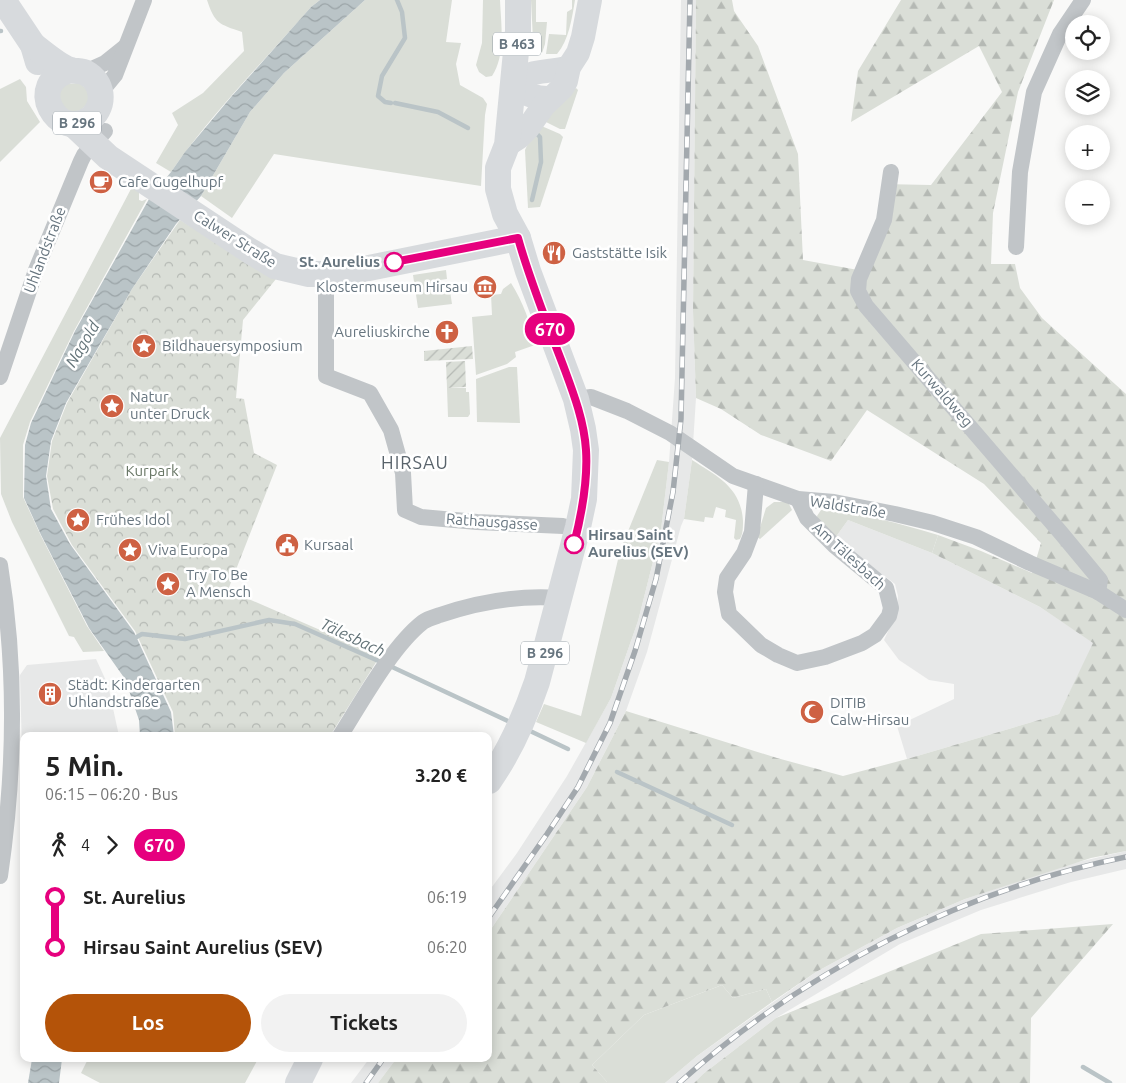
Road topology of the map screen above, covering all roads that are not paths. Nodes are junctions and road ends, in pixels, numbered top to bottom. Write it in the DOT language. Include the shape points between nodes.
graph roads {
  1 [pos="3,0"];
  2 [pos="144,0"];
  3 [pos="518,0"];
  4 [pos="590,0"];
  5 [pos="1083,0"];
  6 [pos="33,45"];
  7 [pos="125,47"];
  8 [pos="569,66"];
  9 [pos="49,86"];
  10 [pos="513,87"];
  11 [pos="551,98"];
  12 [pos="92,103"];
  13 [pos="507,145"];
  14 [pos="891,172"];
  15 [pos="498,189"];
  16 [pos="518,238"];
  17 [pos="475,246"];
  18 [pos="1016,248"];
  19 [pos="326,275"];
  20 [pos="0,377"];
  21 [pos="576,399"];
  22 [pos="756,484"];
  23 [pos="798,499"];
  24 [pos="563,526"];
  25 [pos="0,565"];
  26 [pos="1098,592"];
  27 [pos="560,598"];
  28 [pos="1126,610"];
  29 [pos="343,732"];
  30 [pos="492,776"];
  31 [pos="0,876"];
  32 [pos="308,1062"];
  33 [pos="298,1083"];
  1 -- 6 [label="main road, B 296"];
  2 -- 7 [label="street, Uhlandstraße"];
  3 -- 10 [label="main road, B 463"];
  4 -- 8 [label="main road" via="584,37"];
  5 -- 18 [label="street" via="1060,34 1034,92 1020,172"];
  6 -- 9 [label="main road, B 296"];
  6 -- 12 [label="main road, B 296"];
  7 -- 12 [label="street, Uhlandstraße" via="115,75"];
  7 -- 12 [label="street" via="105,63"];
  8 -- 10 [label="main road" via="524,77"];
  8 -- 11 [label="main road" via="566,81"];
  9 -- 12 [label="main road" via="58,75"];
  9 -- 12 [label="main road, B 296" via="50,108 59,119 73,124 87,120"];
  10 -- 11 [label="main road" via="531,96"];
  10 -- 13 [label="main road, B 463"];
  11 -- 13 [label="main road" via="528,128"];
  12 -- 19 [label="main road, Calwer Straße / B 296" via="116,149 138,175 275,266"];
  12 -- 20 [label="street, Uhlandstraße" via="81,161 36,270"];
  13 -- 15 [label="main road, B 463" via="498,168"];
  13 -- 16 [label="main road, B 463" via="519,213"];
  14 -- 26 [label="street, Kurwaldweg" via="884,220 860,273 858,291 866,306 1100,580"];
  15 -- 16 [label="main road, B 463" via="504,214"];
  15 -- 17 [label="main road" via="491,214"];
  16 -- 17 [label="main road, Calwer Straße / B 296"];
  16 -- 21 [label="main road, B 296"];
  17 -- 19 [label="main road, Calwer Straße / B 296"];
  19 -- 24 [label="street, Rathausgasse" via="326,376 370,393 390,430 401,464 405,510 422,517"];
  21 -- 22 [label="street, Waldstraße" via="591,397 628,411 670,433 733,476"];
  21 -- 27 [label="main road, B 296" via="586,450 584,499"];
  22 -- 23 [label="street, Waldstraße"];
  22 -- 23 [label="street, Am Tälesbach" via="752,532 744,553 727,578 725,592 729,614 761,645 797,663 862,643 875,635 890,616 891,608 886,588 806,518"];
  23 -- 26 [label="street, Waldstraße" via="834,502 933,523 976,537"];
  25 -- 31 [label="street" via="10,640 12,754"];
  26 -- 28 [label="street, Waldstraße"];
  27 -- 29 [label="street" via="541,596 500,600 458,609 424,621 392,656"];
  27 -- 30 [label="main road, B 296" via="529,708"];
  32 -- 33 [label="main road"];
}
